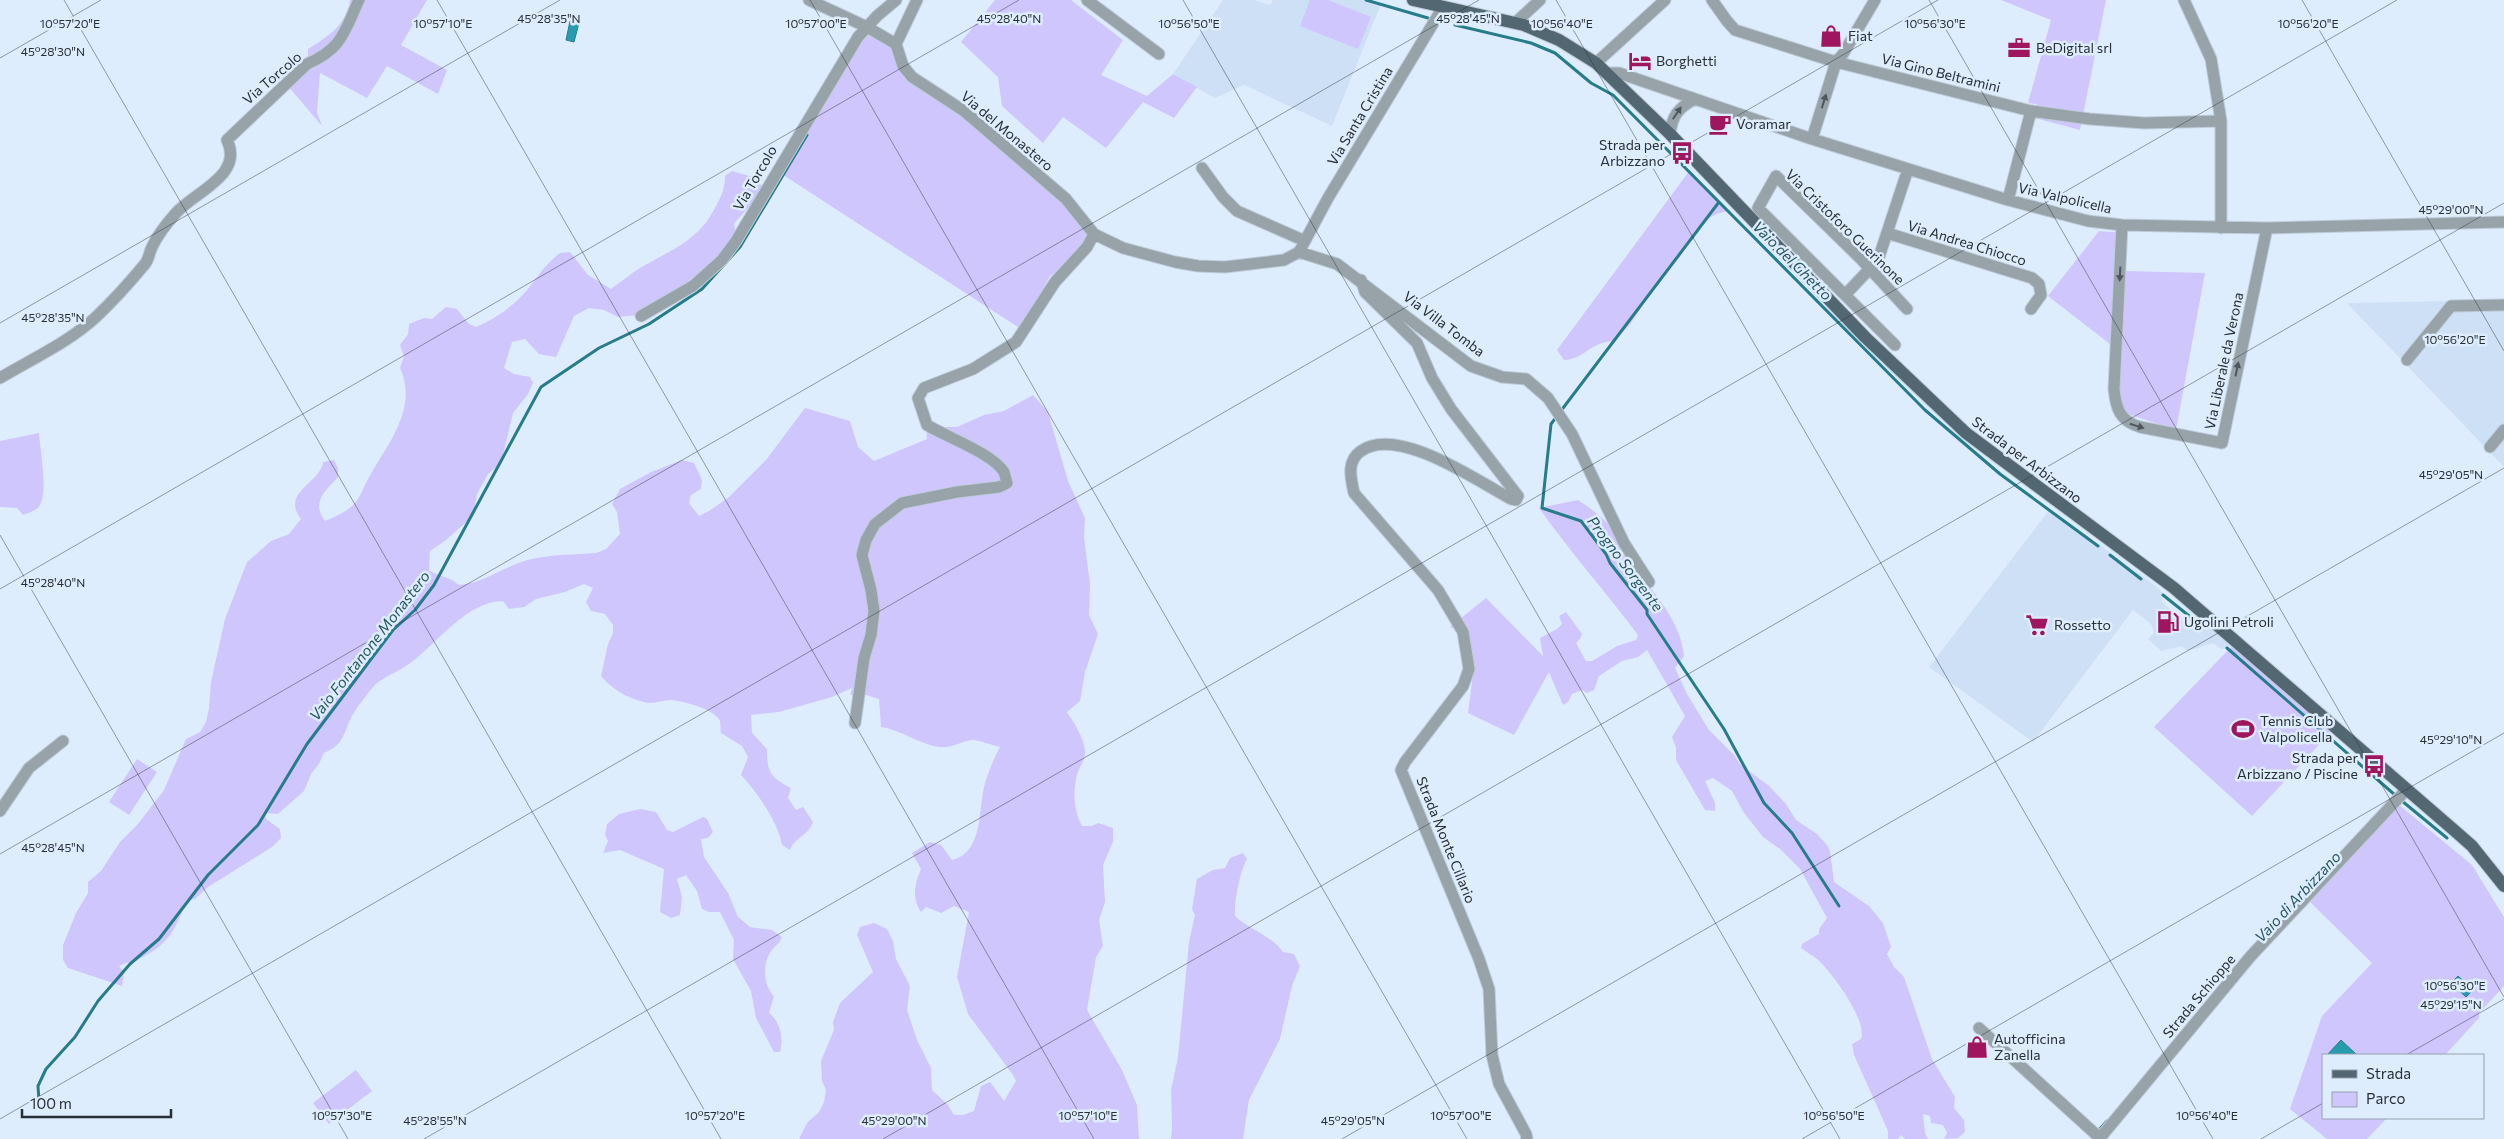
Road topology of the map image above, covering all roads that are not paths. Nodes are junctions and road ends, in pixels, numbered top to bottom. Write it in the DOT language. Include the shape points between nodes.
graph roads {
  1 [pos="360,0"];
  2 [pos="809,0"];
  3 [pos="896,0"];
  4 [pos="917,0"];
  5 [pos="1087,0"];
  6 [pos="1413,0"];
  7 [pos="1540,0"];
  8 [pos="1665,0"];
  9 [pos="1712,0"];
  10 [pos="1875,0"];
  11 [pos="2184,0"];
  12 [pos="1443,7"];
  13 [pos="1515,23"];
  14 [pos="866,27"];
  15 [pos="896,44"];
  16 [pos="1159,54"];
  17 [pos="1596,62"];
  18 [pos="1836,62"];
  19 [pos="1608,73"];
  20 [pos="1695,99"];
  21 [pos="2031,111"];
  22 [pos="2221,121"];
  23 [pos="1670,134"];
  24 [pos="1812,139"];
  25 [pos="1202,168"];
  26 [pos="1908,169"];
  27 [pos="2008,200"];
  28 [pos="2504,222"];
  29 [pos="2122,225"];
  30 [pos="2221,228"];
  31 [pos="2267,228"];
  32 [pos="1887,233"];
  33 [pos="1094,234"];
  34 [pos="1299,250"];
  35 [pos="1869,269"];
  36 [pos="1360,280"];
  37 [pos="1845,294"];
  38 [pos="2504,305"];
  39 [pos="1907,309"];
  40 [pos="2031,309"];
  41 [pos="641,316"];
  42 [pos="1896,345"];
  43 [pos="2407,360"];
  44 [pos="0,378"];
  45 [pos="2504,430"];
  46 [pos="2490,447"];
  47 [pos="1649,582"];
  48 [pos="855,723"];
  49 [pos="62,741"];
  50 [pos="2407,788"];
  51 [pos="0,812"];
  52 [pos="2500,874"];
  53 [pos="2504,886"];
  54 [pos="1980,1028"];
  55 [pos="1527,1139"];
  56 [pos="2100,1139"];
  1 -- 44 [label="street, Via Torcolo" via="336,47 307,64 227,140 232,151 228,168 176,214 161,231 147,262 95,318"];
  2 -- 14 [label="street"];
  3 -- 14 [label="street, Via Torcolo"];
  4 -- 15 [label="street"];
  5 -- 16 [label="street"];
  6 -- 12 [label="main road"];
  7 -- 13 [label="street"];
  8 -- 17 [label="street"];
  9 -- 18 [label="street, Via Gino Beltramini" via="1736,30"];
  10 -- 18 [label="street" via="1844,54"];
  11 -- 22 [label="street" via="2211,59"];
  12 -- 13 [label="main road"];
  12 -- 34 [label="street, Via Santa Cristina"];
  13 -- 17 [label="main road" via="1559,40"];
  14 -- 15 [label="street"];
  14 -- 41 [label="street, Via Torcolo" via="722,260 693,286"];
  15 -- 33 [label="street, Via del Monastero" via="912,77 986,129 1066,199"];
  17 -- 19 [label="main road, Strada per Arbizzano"];
  18 -- 21 [label="street, Via Gino Beltramini"];
  24 -- 18 [label="street, one-way"];
  19 -- 20 [label="street, Via Valpolicella" via="1619,73"];
  19 -- 23 [label="main road, Strada per Arbizzano" via="1623,92"];
  23 -- 20 [label="street, one-way" via="1674,113"];
  20 -- 24 [label="street, Via Valpolicella"];
  21 -- 22 [label="street, Via Gino Beltramini" via="2144,123"];
  21 -- 27 [label="street"];
  22 -- 30 [label="street"];
  23 -- 50 [label="main road, Strada per Arbizzano" via="1938,409 2174,588"];
  24 -- 26 [label="street, Via Valpolicella"];
  25 -- 34 [label="street" via="1237,211"];
  26 -- 27 [label="street, Via Valpolicella"];
  26 -- 32 [label="street, Via Andrea Chiocco"];
  27 -- 29 [label="street, Via Valpolicella" via="2088,221"];
  28 -- 31 [label="street, Via Valpolicella"];
  29 -- 30 [label="street, Via Valpolicella"];
  29 -- 31 [label="street, Via Liberale da Verona, one-way" via="2114,389 2120,416 2140,427 2222,443"];
  30 -- 31 [label="street, Via Valpolicella"];
  32 -- 35 [label="street, Via Andrea Chiocco" via="1878,260"];
  32 -- 40 [label="street, Via Andrea Chiocco" via="2032,278 2039,284 2041,295"];
  33 -- 34 [label="street, Via del Monastero" via="1123,248 1198,266 1284,260"];
  33 -- 48 [label="street" via="1055,282 1016,342 973,369 924,388 918,398 927,425 994,462 1004,472 1007,483 1000,487 902,503 875,524 862,555 874,611"];
  34 -- 36 [label="street, Via Villa Tomba" via="1337,264"];
  35 -- 37 [label="street, Via Andrea Chiocco"];
  35 -- 37 [label="street, Via Cristoforo Guerinone" via="1776,176 1758,208"];
  35 -- 39 [label="street, Via Cristoforo Guerinone"];
  36 -- 47 [label="street, Via Villa Tomba" via="1471,366 1502,378 1526,379 1548,398 1572,434 1624,543"];
  36 -- 55 [label="street, Strada Monte Cillario" via="1365,292 1417,343 1450,409 1518,496 1516,500 1511,499 1426,453 1392,444 1368,446 1357,454 1350,475 1354,493 1438,590 1463,632 1469,669 1463,686 1401,770 1489,989 1492,1055 1499,1084"];
  37 -- 42 [label="street, Via Cristoforo Guerinone"];
  38 -- 43 [label="street" via="2451,306"];
  45 -- 46 [label="street"];
  49 -- 51 [label="street" via="29,768"];
  50 -- 52 [label="main road, Strada per Arbizzano"];
  50 -- 56 [label="street, Strada Schioppe" via="2250,957"];
  52 -- 53 [label="main road"];
  54 -- 56 [label="street"];
}
